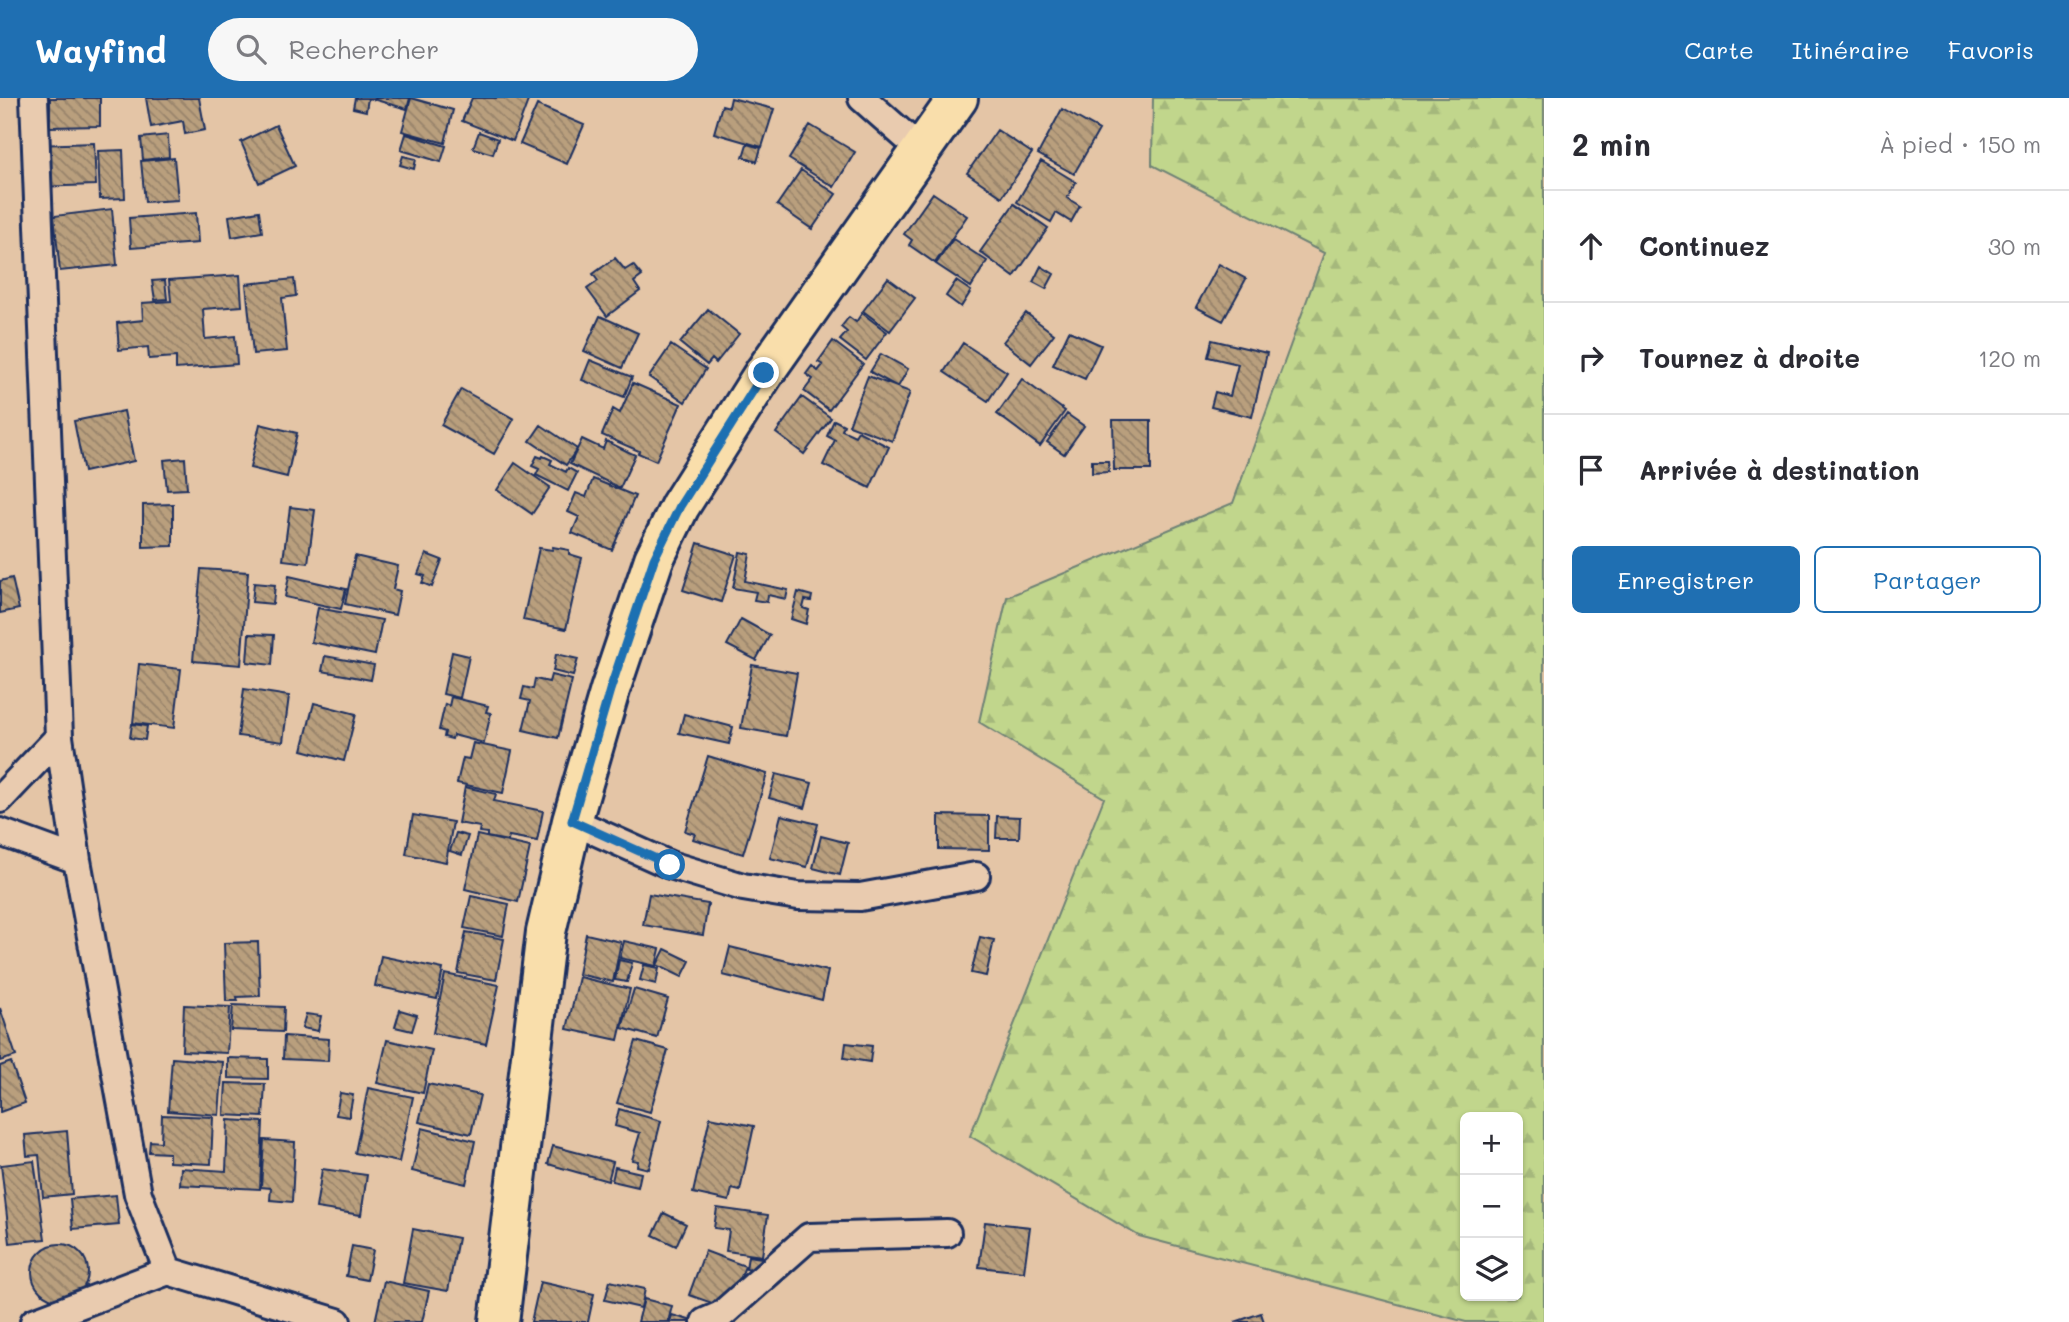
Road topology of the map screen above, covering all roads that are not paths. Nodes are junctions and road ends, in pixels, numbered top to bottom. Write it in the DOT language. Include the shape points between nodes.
graph roads {
  1 [pos="34,98"];
  2 [pos="862,98"];
  3 [pos="958,98"];
  4 [pos="922,151"];
  5 [pos="59,737"];
  6 [pos="0,799"];
  7 [pos="572,821"];
  8 [pos="0,832"];
  9 [pos="77,860"];
  10 [pos="976,876"];
  11 [pos="947,1233"];
  12 [pos="169,1271"];
  13 [pos="34,1322"];
  14 [pos="337,1322"];
  15 [pos="499,1322"];
  16 [pos="705,1322"];
  1 -- 5 [label="street"];
  2 -- 4 [label="street"];
  3 -- 4 [label="main road"];
  4 -- 7 [label="main road" via="764,373 680,506 654,559"];
  5 -- 6 [label="street"];
  5 -- 9 [label="street"];
  7 -- 10 [label="street" via="670,865 743,887 798,896 860,897"];
  7 -- 15 [label="main road" via="546,932"];
  8 -- 9 [label="street"];
  9 -- 12 [label="street" via="138,1194"];
  11 -- 16 [label="street" via="809,1237 721,1315"];
  12 -- 13 [label="street"];
  12 -- 14 [label="street"];
}
